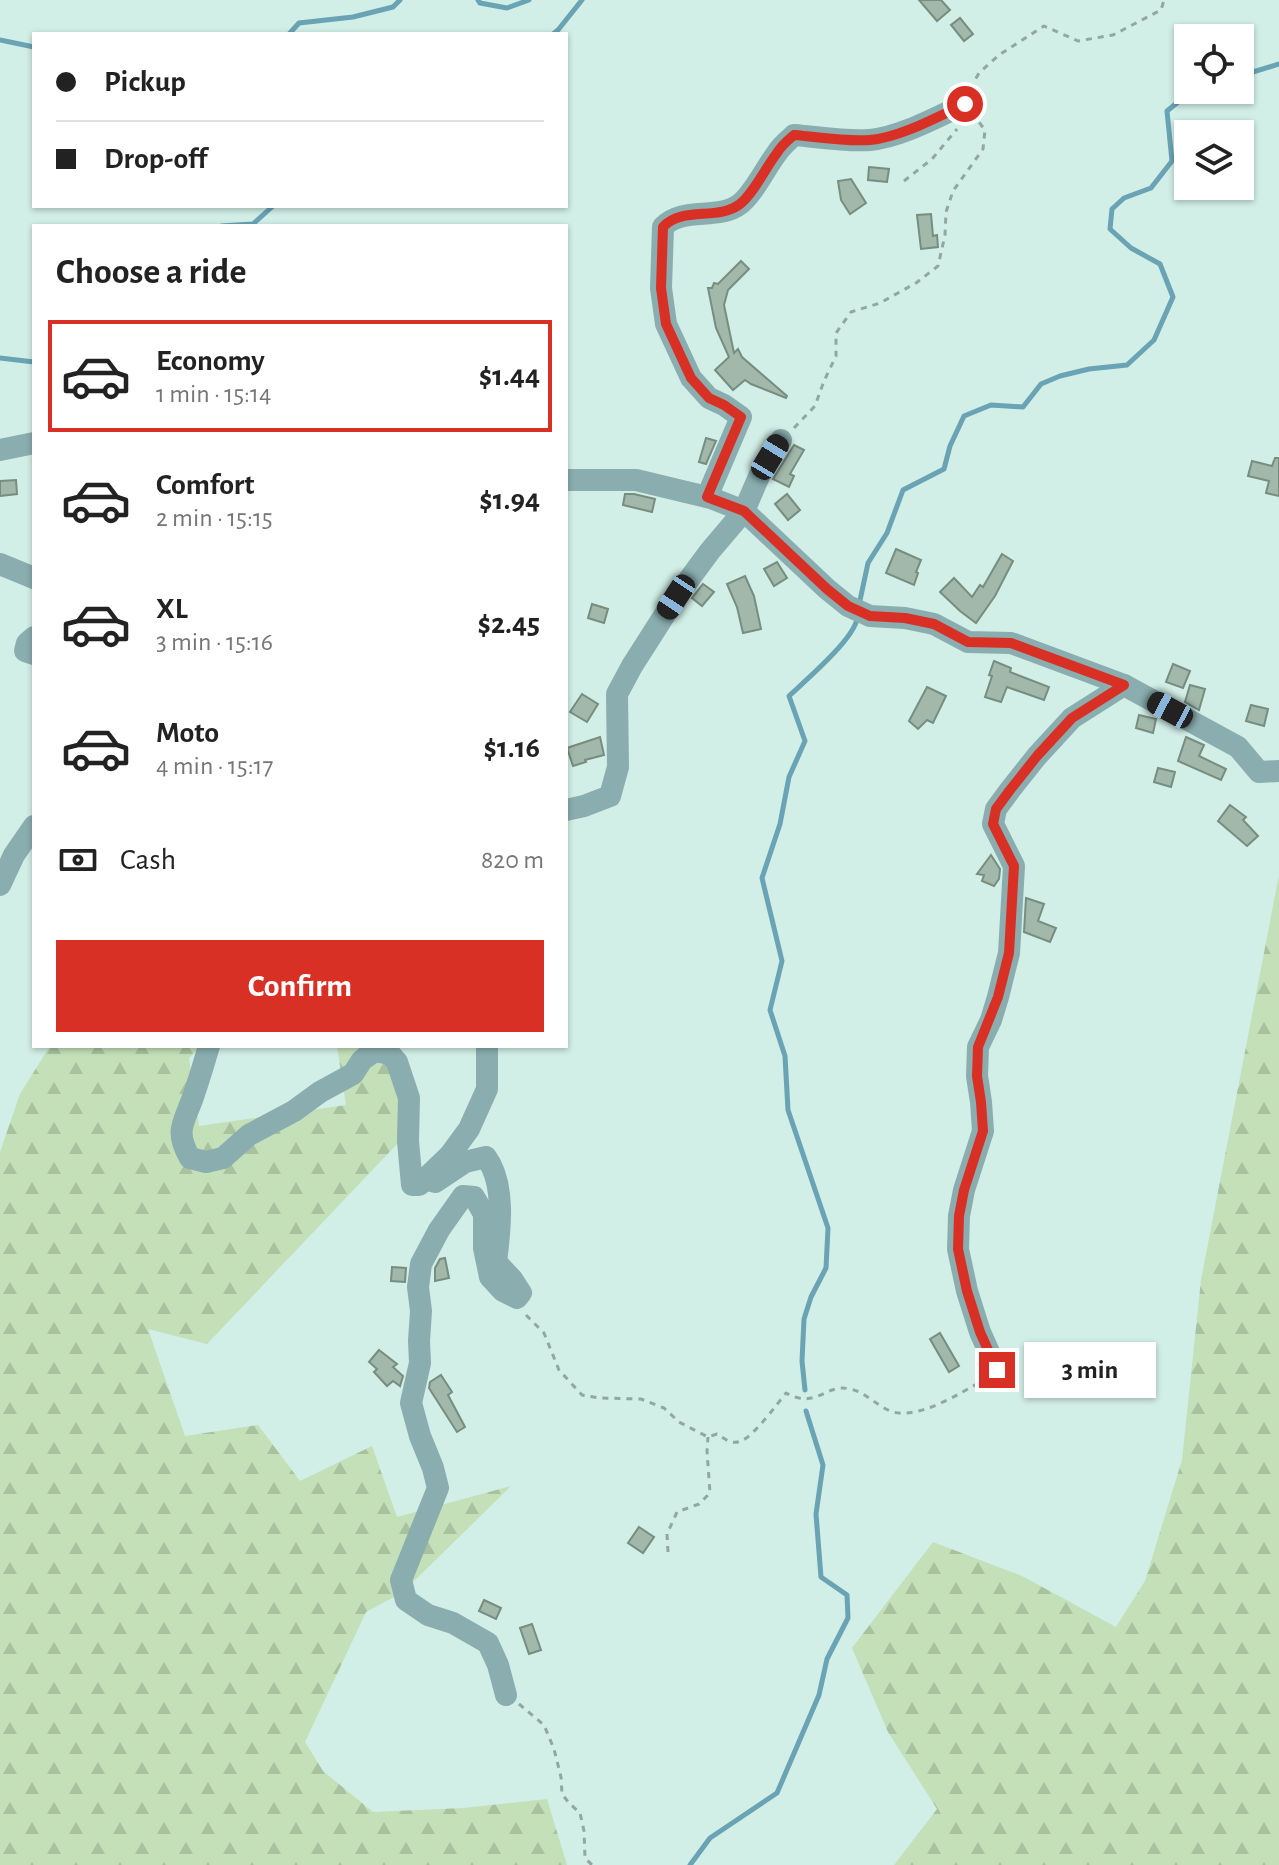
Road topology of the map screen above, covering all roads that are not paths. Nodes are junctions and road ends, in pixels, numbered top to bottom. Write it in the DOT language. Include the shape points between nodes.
graph roads {
  1 [pos="965,104"];
  2 [pos="781,440"];
  3 [pos="32,443"];
  4 [pos="0,450"];
  5 [pos="568,480"];
  6 [pos="707,497"];
  7 [pos="744,511"];
  8 [pos="0,564"];
  9 [pos="32,577"];
  10 [pos="32,639"];
  11 [pos="32,653"];
  12 [pos="1124,685"];
  13 [pos="1279,771"];
  14 [pos="568,810"];
  15 [pos="32,829"];
  16 [pos="0,885"];
  17 [pos="208,1048"];
  18 [pos="487,1048"];
  19 [pos="424,1179"];
  20 [pos="997,1370"];
  21 [pos="506,1695"];
  1 -- 6 [label="street" via="873,140 794,135 740,204 669,220 663,227 666,324 691,378 709,398 741,417"];
  2 -- 7 [label="street"];
  3 -- 4 [label="street"];
  5 -- 6 [label="street" via="636,480"];
  6 -- 7 [label="street"];
  7 -- 12 [label="street" via="848,606 870,616 934,624 968,642 1011,643"];
  7 -- 14 [label="street" via="676,597 617,694 618,767 610,796"];
  8 -- 9 [label="street"];
  10 -- 11 [label="street" via="25,651"];
  12 -- 13 [label="street" via="1238,747 1259,772"];
  12 -- 20 [label="street" via="1072,718 1010,790 996,809 993,824 1014,866 1009,953 978,1047 983,1131 964,1190 958,1249 980,1332"];
  15 -- 16 [label="street"];
  17 -- 19 [label="street" via="183,1116 182,1146 190,1158 223,1158 249,1135 353,1074 375,1051 390,1054 397,1062 409,1098 412,1185"];
  18 -- 19 [label="street" via="487,1089 469,1129"];
  19 -- 21 [label="street" via="435,1182 465,1162 486,1157 500,1208 496,1262 521,1293 517,1298 503,1291 490,1277 484,1214 474,1197 463,1196 421,1264 420,1363 411,1403 438,1488 401,1580 406,1600 488,1643"];
}
